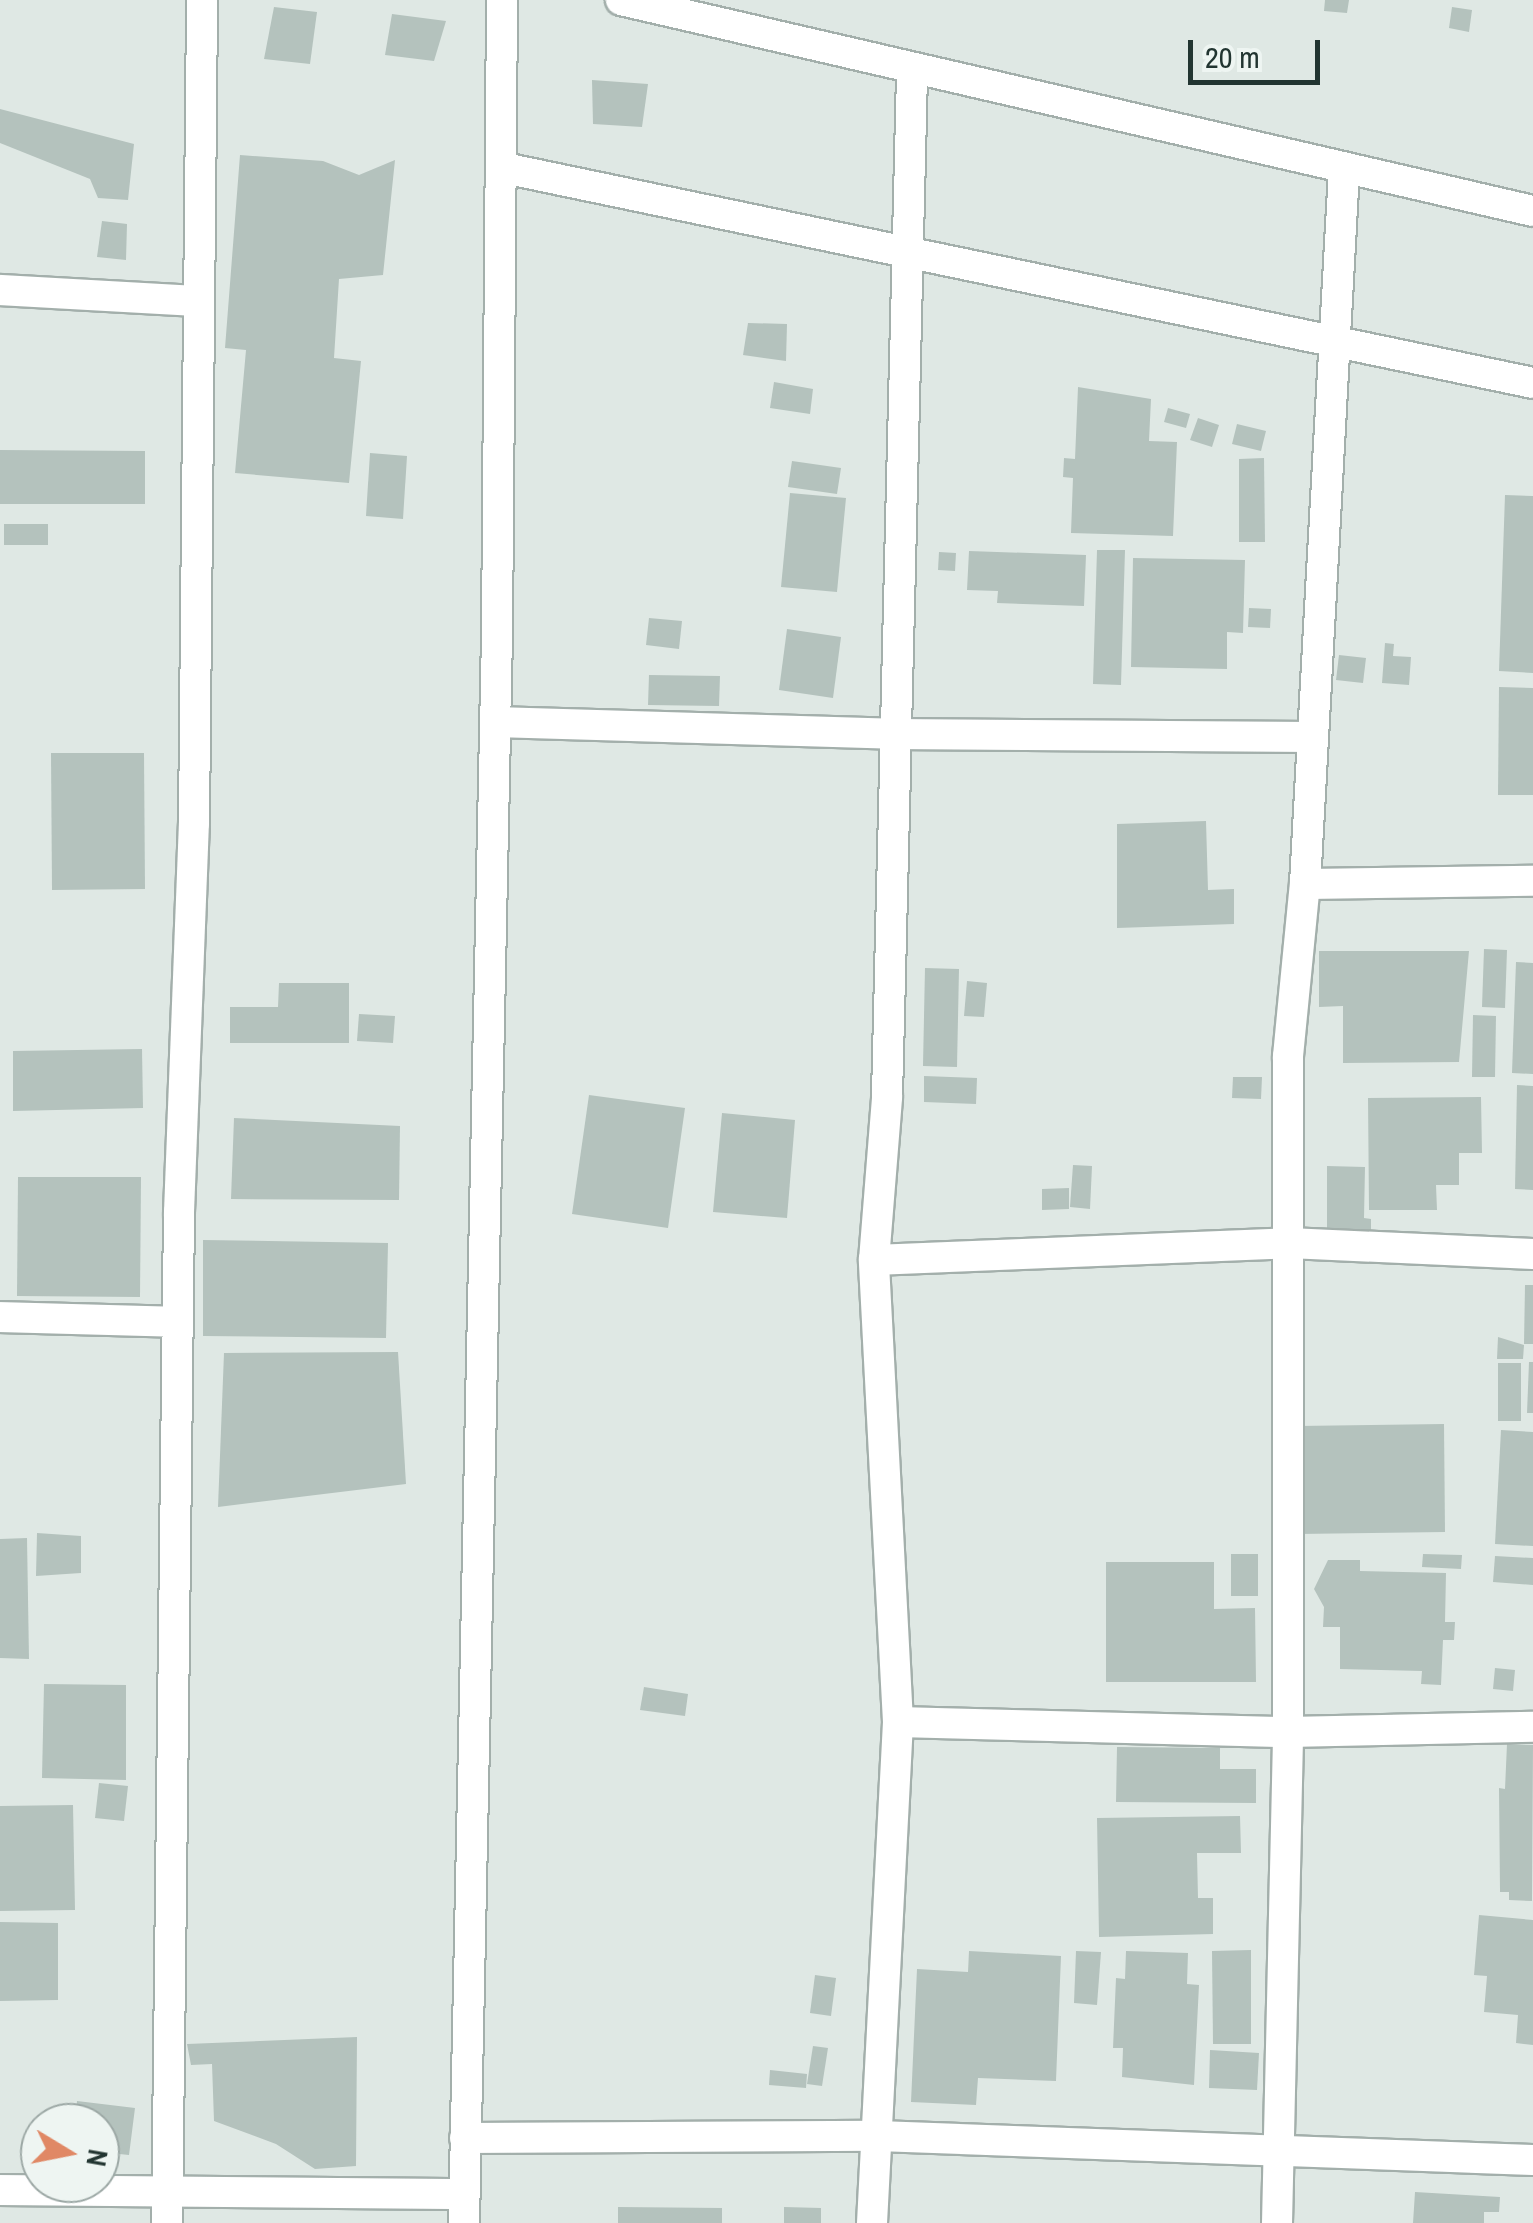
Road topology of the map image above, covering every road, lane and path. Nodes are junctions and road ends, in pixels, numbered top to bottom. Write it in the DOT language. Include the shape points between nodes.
graph roads {
  1 [pos="202,0"];
  2 [pos="502,0"];
  3 [pos="621,0"];
  4 [pos="912,71"];
  5 [pos="504,168"];
  6 [pos="1344,170"];
  7 [pos="1533,211"];
  8 [pos="906,248"];
  9 [pos="0,290"];
  10 [pos="195,301"];
  11 [pos="1334,342"];
  12 [pos="1533,383"];
  13 [pos="495,722"];
  14 [pos="893,734"];
  15 [pos="1314,736"];
  16 [pos="1533,881"];
  17 [pos="1304,884"];
  18 [pos="1290,1243"];
  19 [pos="1533,1254"];
  20 [pos="874,1260"];
  21 [pos="0,1317"];
  22 [pos="177,1322"];
  23 [pos="898,1722"];
  24 [pos="1533,1727"];
  25 [pos="1288,1732"];
  26 [pos="878,2136"];
  27 [pos="465,2138"];
  28 [pos="1277,2154"];
  29 [pos="1533,2160"];
  30 [pos="167,2189"];
  31 [pos="0,2190"];
  32 [pos="464,2209"];
  33 [pos="166,2223"];
  34 [pos="872,2223"];
  35 [pos="1276,2223"];
  1 -- 10 [label="street"];
  2 -- 5 [label="street"];
  3 -- 4 [label="street"];
  4 -- 6 [label="street"];
  4 -- 8 [label="street"];
  5 -- 8 [label="street"];
  5 -- 13 [label="street"];
  6 -- 7 [label="street"];
  6 -- 11 [label="street"];
  8 -- 11 [label="street"];
  8 -- 14 [label="street"];
  9 -- 10 [label="street"];
  10 -- 22 [label="street" via="194,824"];
  11 -- 12 [label="street"];
  11 -- 15 [label="street"];
  13 -- 14 [label="street"];
  13 -- 27 [label="street"];
  14 -- 15 [label="street"];
  14 -- 20 [label="street" via="887,1097"];
  15 -- 17 [label="street"];
  16 -- 17 [label="street"];
  17 -- 18 [label="street" via="1288,1056"];
  18 -- 19 [label="street"];
  18 -- 20 [label="street"];
  18 -- 25 [label="street"];
  20 -- 23 [label="street"];
  21 -- 22 [label="street"];
  22 -- 30 [label="street"];
  23 -- 25 [label="street"];
  23 -- 26 [label="street"];
  24 -- 25 [label="street"];
  25 -- 28 [label="street"];
  26 -- 27 [label="street"];
  26 -- 28 [label="street"];
  26 -- 34 [label="street"];
  27 -- 32 [label="street"];
  28 -- 29 [label="street"];
  28 -- 35 [label="street"];
  30 -- 31 [label="street"];
  30 -- 32 [label="street"];
  30 -- 33 [label="street"];
}
